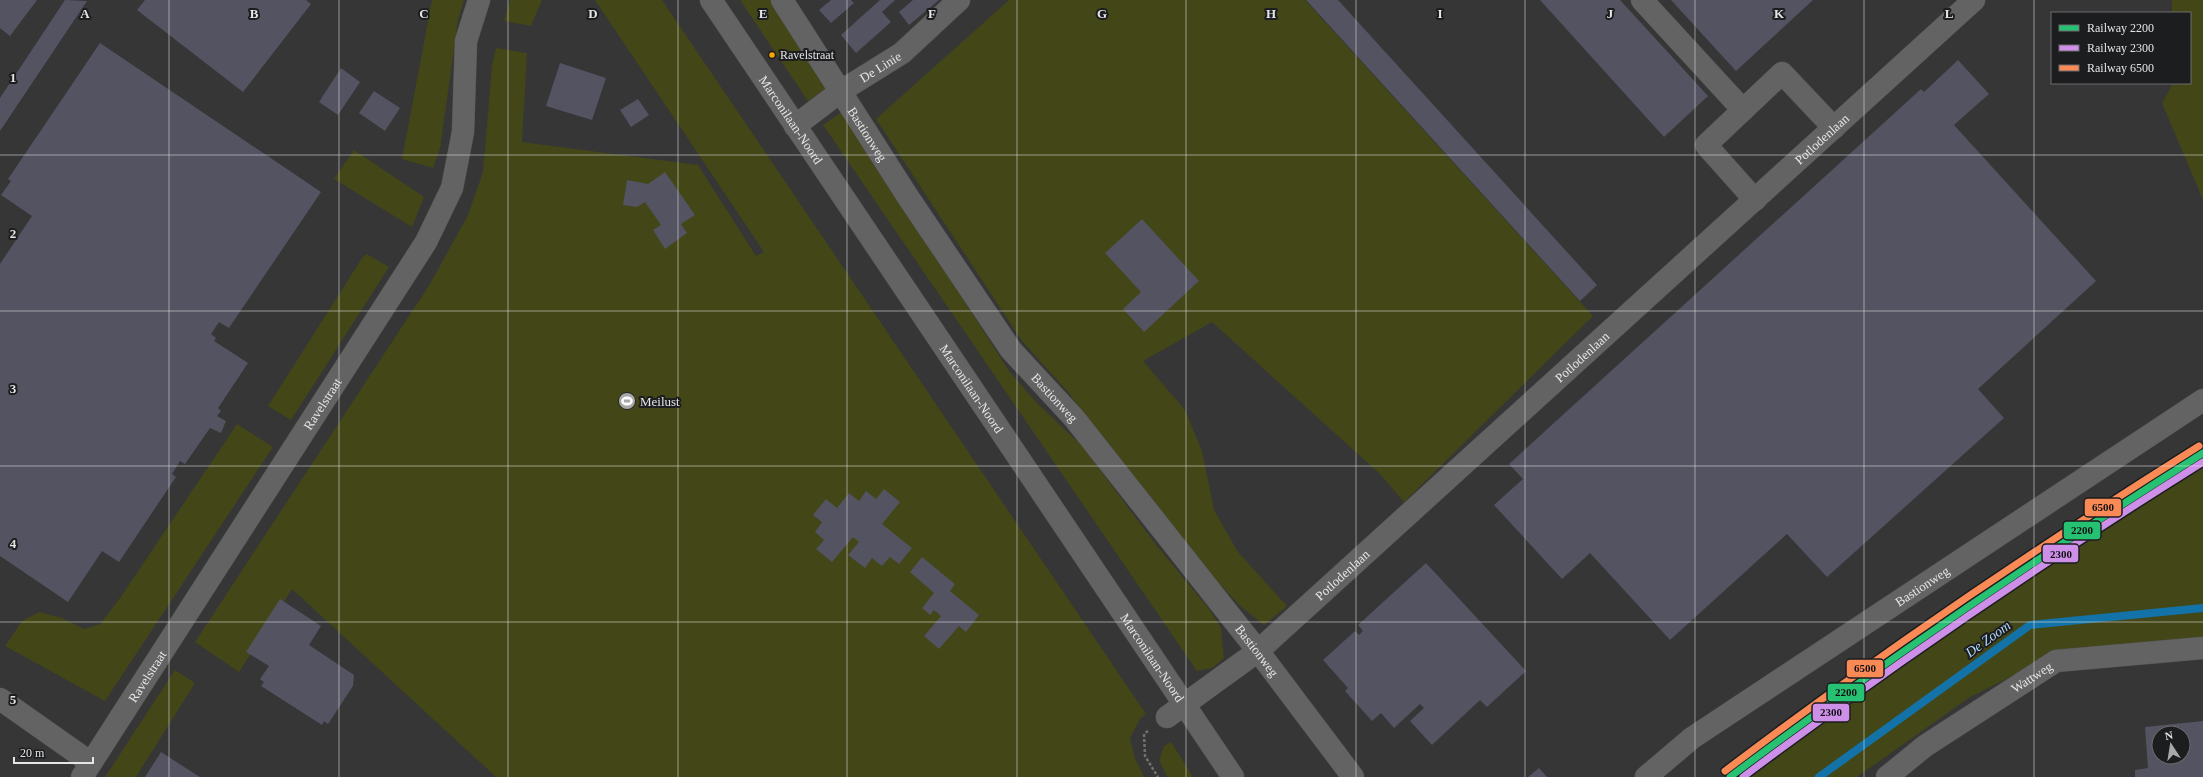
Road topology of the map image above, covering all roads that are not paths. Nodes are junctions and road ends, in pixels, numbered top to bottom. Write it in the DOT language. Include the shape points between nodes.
graph roads {
  1 [pos="479,0"];
  2 [pos="711,0"];
  3 [pos="782,0"];
  4 [pos="959,0"];
  5 [pos="1642,0"];
  6 [pos="1974,0"];
  7 [pos="841,91"];
  8 [pos="1743,110"];
  9 [pos="795,126"];
  10 [pos="1834,128"];
  11 [pos="1754,200"];
  12 [pos="2203,400"];
  13 [pos="2203,648"];
  14 [pos="1258,651"];
  15 [pos="0,699"];
  16 [pos="1175,711"];
  17 [pos="87,770"];
  18 [pos="1233,777"];
  19 [pos="1353,777"];
  20 [pos="1646,777"];
  21 [pos="1887,777"];
  1 -- 17 [label="street, Ravelstraat" via="466,41 463,132 452,188 426,242"];
  2 -- 9 [label="street, Marconilaan-Noord"];
  3 -- 7 [label="street, Bastionweg"];
  4 -- 7 [label="street, De Linie" via="902,53"];
  5 -- 8 [label="street"];
  6 -- 10 [label="street, Potlodenlaan"];
  7 -- 9 [label="street, De Linie"];
  7 -- 14 [label="street, Bastionweg" via="908,197 1011,350 1074,418"];
  8 -- 10 [label="street" via="1782,73"];
  8 -- 11 [label="street" via="1706,145"];
  9 -- 16 [label="street, Marconilaan-Noord"];
  10 -- 11 [label="street, Potlodenlaan"];
  11 -- 14 [label="street, Potlodenlaan"];
  12 -- 20 [label="street, Bastionweg" via="1692,738"];
  13 -- 21 [label="street, Wattweg" via="2056,661 1925,746"];
  14 -- 16 [label="street, Potlodenlaan"];
  14 -- 19 [label="street, Bastionweg"];
  15 -- 17 [label="street"];
  16 -- 18 [label="street, Marconilaan-Noord"];
}
